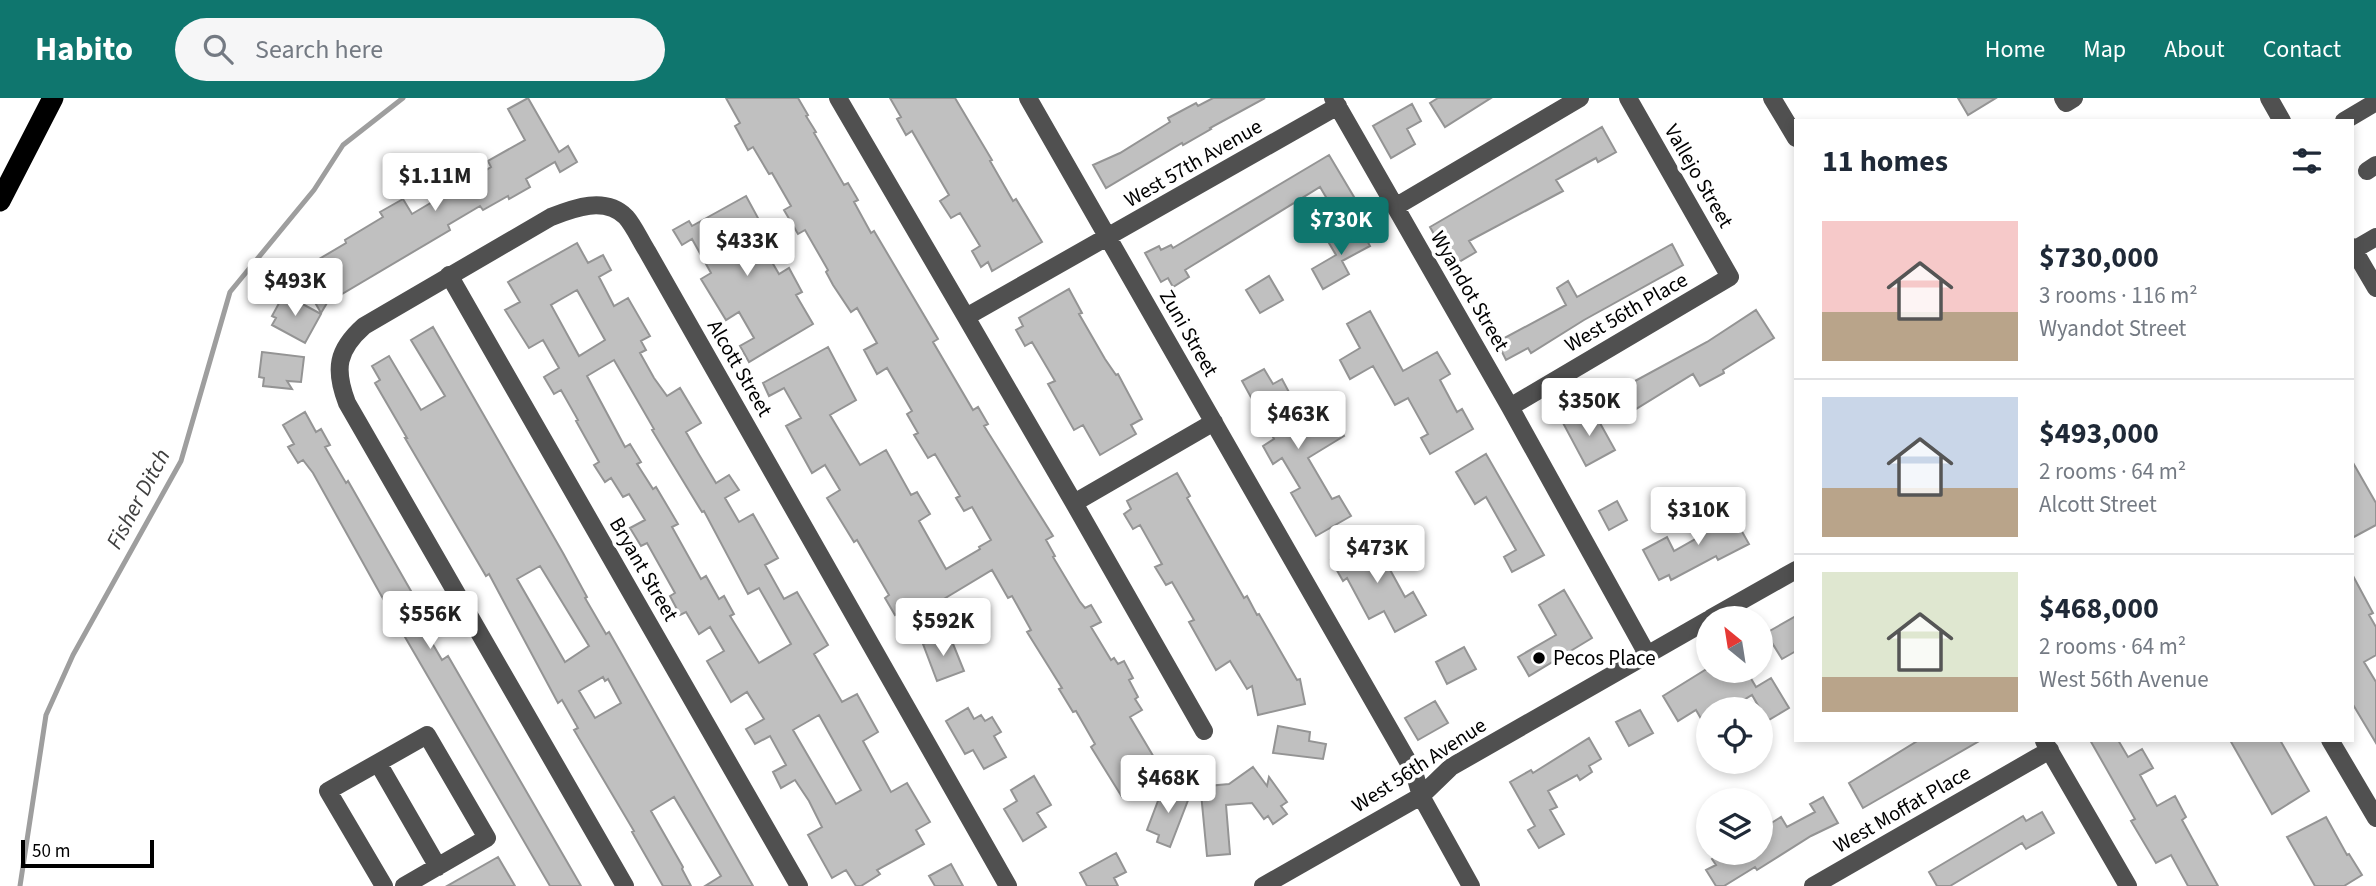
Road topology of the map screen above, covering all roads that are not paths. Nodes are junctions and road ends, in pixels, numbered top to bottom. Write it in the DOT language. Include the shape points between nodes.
graph roads {
  1 [pos="53,98"];
  2 [pos="838,98"];
  3 [pos="1028,98"];
  4 [pos="1580,98"];
  5 [pos="1628,98"];
  6 [pos="1772,98"];
  7 [pos="2063,98"];
  8 [pos="2074,98"];
  9 [pos="2269,98"];
  10 [pos="1335,102"];
  11 [pos="2376,102"];
  12 [pos="2280,119"];
  13 [pos="2347,119"];
  14 [pos="1794,135"];
  15 [pos="0,201"];
  16 [pos="1395,208"];
  17 [pos="2376,237"];
  18 [pos="1108,238"];
  19 [pos="2354,248"];
  20 [pos="2354,251"];
  21 [pos="449,275"];
  22 [pos="1730,277"];
  23 [pos="2376,288"];
  24 [pos="966,317"];
  25 [pos="1510,407"];
  26 [pos="1214,422"];
  27 [pos="1074,503"];
  28 [pos="1794,571"];
  29 [pos="1733,606"];
  30 [pos="1696,627"];
  31 [pos="1647,654"];
  32 [pos="1204,731"];
  33 [pos="2331,742"];
  34 [pos="2047,745"];
  35 [pos="378,763"];
  36 [pos="1421,796"];
  37 [pos="2376,818"];
  38 [pos="438,867"];
  39 [pos="410,885"];
  40 [pos="384,886"];
  41 [pos="625,886"];
  42 [pos="799,886"];
  43 [pos="1008,886"];
  44 [pos="1264,886"];
  45 [pos="1471,886"];
  46 [pos="1814,886"];
  47 [pos="2129,886"];
  1 -- 15 [label="highway"];
  2 -- 24 [label="street"];
  3 -- 18 [label="street, Zuni Street"];
  4 -- 16 [label="street"];
  5 -- 22 [label="street, Vallejo Street"];
  6 -- 14 [label="street"];
  7 -- 8 [label="street" via="2066,103"];
  9 -- 12 [label="street"];
  10 -- 16 [label="street, Wyandot Street"];
  10 -- 18 [label="street, West 57th Avenue"];
  11 -- 13 [label="street"];
  16 -- 25 [label="street, Wyandot Street"];
  17 -- 19 [label="street"];
  18 -- 24 [label="street, West 57th Avenue"];
  18 -- 26 [label="street, Zuni Street"];
  20 -- 23 [label="street"];
  21 -- 41 [label="street, Alcott Street" via="364,326 348,341 339,371 344,394"];
  21 -- 42 [label="street, Bryant Street"];
  21 -- 43 [label="street, Alcott Street" via="575,207 611,208 628,220"];
  22 -- 25 [label="street, West 56th Place"];
  24 -- 27 [label="street"];
  25 -- 31 [label="street, Wyandot Street"];
  26 -- 27 [label="street"];
  26 -- 36 [label="street, Zuni Street" via="1414,772"];
  27 -- 32 [label="street"];
  28 -- 29 [label="street, West 56th Avenue"];
  30 -- 31 [label="street, West 56th Avenue"];
  31 -- 36 [label="street, West 56th Avenue" via="1451,766"];
  33 -- 37 [label="street"];
  34 -- 46 [label="street, West Moffat Place"];
  34 -- 47 [label="street"];
  35 -- 38 [label="street"];
  35 -- 38 [label="street" via="427,736 487,838"];
  35 -- 40 [label="street" via="328,790"];
  36 -- 44 [label="street, West 56th Avenue"];
  36 -- 45 [label="street, Zuni Street"];
  38 -- 39 [label="street"];
}
